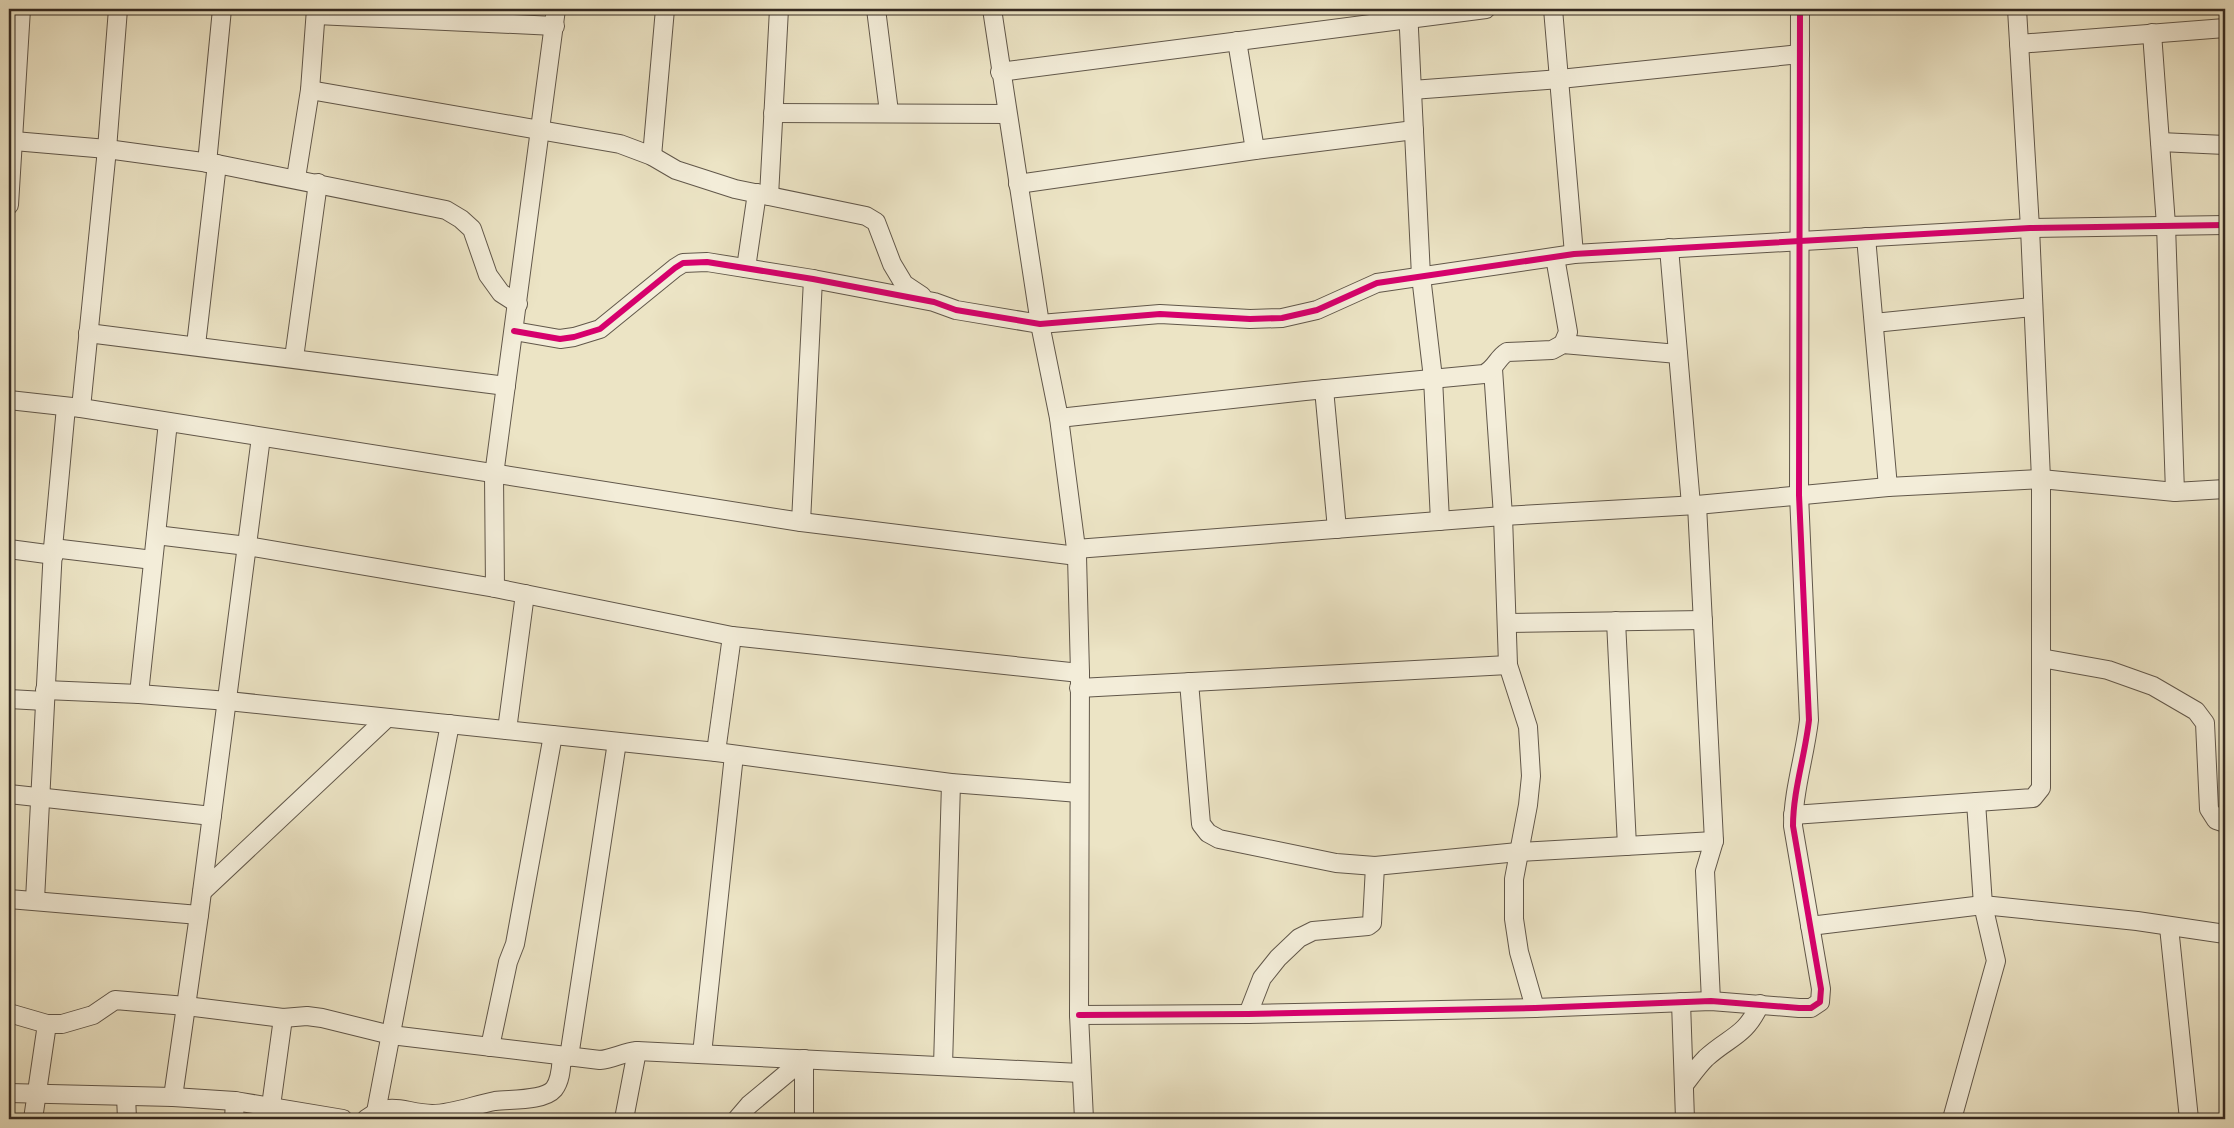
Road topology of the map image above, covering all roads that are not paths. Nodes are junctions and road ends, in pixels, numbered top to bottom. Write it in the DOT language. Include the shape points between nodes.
graph roads {
  1 [pos="21,9"];
  2 [pos="118,9"];
  3 [pos="222,9"];
  4 [pos="665,9"];
  5 [pos="779,9"];
  6 [pos="876,9"];
  7 [pos="992,9"];
  8 [pos="1486,9"];
  9 [pos="1553,9"];
  10 [pos="1800,9"];
  11 [pos="2016,9"];
  12 [pos="316,12"];
  13 [pos="1408,14"];
  14 [pos="555,18"];
  15 [pos="2225,28"];
  16 [pos="2152,33"];
  17 [pos="1237,42"];
  18 [pos="2019,44"];
  19 [pos="1800,54"];
  20 [pos="1000,72"];
  21 [pos="1560,79"];
  22 [pos="310,90"];
  23 [pos="1412,90"];
  24 [pos="888,112"];
  25 [pos="773,113"];
  26 [pos="1007,114"];
  27 [pos="541,129"];
  28 [pos="1414,130"];
  29 [pos="2160,142"];
  30 [pos="2225,145"];
  31 [pos="12,146"];
  32 [pos="107,149"];
  33 [pos="1254,150"];
  34 [pos="652,156"];
  35 [pos="212,163"];
  36 [pos="296,178"];
  37 [pos="318,182"];
  38 [pos="1018,184"];
  39 [pos="763,194"];
  40 [pos="9,205"];
  41 [pos="2166,225"];
  42 [pos="2225,225"];
  43 [pos="2030,228"];
  44 [pos="1866,237"];
  45 [pos="1798,240"];
  46 [pos="1669,248"];
  47 [pos="1574,254"];
  48 [pos="1555,257"];
  49 [pos="746,268"];
  50 [pos="1422,276"];
  51 [pos="813,279"];
  52 [pos="934,302"];
  53 [pos="518,304"];
  54 [pos="2032,306"];
  55 [pos="1874,323"];
  56 [pos="1040,324"];
  57 [pos="514,330"];
  58 [pos="88,333"];
  59 [pos="1563,344"];
  60 [pos="196,345"];
  61 [pos="1678,354"];
  62 [pos="294,358"];
  63 [pos="1493,369"];
  64 [pos="1433,378"];
  65 [pos="506,386"];
  66 [pos="1324,389"];
  67 [pos="9,400"];
  68 [pos="74,408"];
  69 [pos="1059,418"];
  70 [pos="168,422"];
  71 [pos="261,438"];
  72 [pos="494,475"];
  73 [pos="2040,479"];
  74 [pos="1888,487"];
  75 [pos="2225,490"];
  76 [pos="2175,492"];
  77 [pos="1799,495"];
  78 [pos="1694,505"];
  79 [pos="1503,516"];
  80 [pos="1440,521"];
  81 [pos="801,522"];
  82 [pos="1337,529"];
  83 [pos="156,536"];
  84 [pos="247,546"];
  85 [pos="9,549"];
  86 [pos="54,551"];
  87 [pos="1076,552"];
  88 [pos="153,560"];
  89 [pos="495,588"];
  90 [pos="525,594"];
  91 [pos="1703,620"];
  92 [pos="1616,621"];
  93 [pos="1506,623"];
  94 [pos="732,636"];
  95 [pos="2041,658"];
  96 [pos="1508,665"];
  97 [pos="1080,681"];
  98 [pos="1189,682"];
  99 [pos="139,694"];
  100 [pos="45,696"];
  101 [pos="9,699"];
  102 [pos="228,701"];
  103 [pos="387,718"];
  104 [pos="450,724"];
  105 [pos="507,730"];
  106 [pos="553,735"];
  107 [pos="617,742"];
  108 [pos="716,752"];
  109 [pos="734,754"];
  110 [pos="951,783"];
  111 [pos="1078,793"];
  112 [pos="9,794"];
  113 [pos="39,797"];
  114 [pos="1976,802"];
  115 [pos="1793,815"];
  116 [pos="212,816"];
  117 [pos="2225,823"];
  118 [pos="1714,841"];
  119 [pos="1627,846"];
  120 [pos="1518,852"];
  121 [pos="1375,866"];
  122 [pos="202,892"];
  123 [pos="9,899"];
  124 [pos="35,900"];
  125 [pos="1983,905"];
  126 [pos="200,914"];
  127 [pos="1810,926"];
  128 [pos="2169,927"];
  129 [pos="2225,934"];
  130 [pos="1711,1001"];
  131 [pos="1681,1002"];
  132 [pos="1760,1004"];
  133 [pos="186,1006"];
  134 [pos="1536,1008"];
  135 [pos="9,1013"];
  136 [pos="1248,1014"];
  137 [pos="1079,1015"];
  138 [pos="283,1018"];
  139 [pos="47,1024"];
  140 [pos="391,1035"];
  141 [pos="490,1047"];
  142 [pos="637,1051"];
  143 [pos="702,1054"];
  144 [pos="565,1056"];
  145 [pos="804,1059"];
  146 [pos="943,1066"];
  147 [pos="1080,1073"];
  148 [pos="1684,1085"];
  149 [pos="9,1093"];
  150 [pos="36,1094"];
  151 [pos="126,1096"];
  152 [pos="172,1097"];
  153 [pos="235,1101"];
  154 [pos="271,1106"];
  155 [pos="411,1115"];
  156 [pos="371,1116"];
  157 [pos="33,1119"];
  158 [pos="127,1119"];
  159 [pos="234,1119"];
  160 [pos="343,1119"];
  161 [pos="624,1119"];
  162 [pos="737,1119"];
  163 [pos="804,1119"];
  164 [pos="1084,1119"];
  165 [pos="1685,1119"];
  166 [pos="1952,1119"];
  167 [pos="2189,1119"];
  1 -- 31 [label="street"];
  2 -- 32 [label="street"];
  3 -- 35 [label="street"];
  4 -- 34 [label="street"];
  5 -- 25 [label="street"];
  6 -- 24 [label="street"];
  7 -- 20 [label="street"];
  8 -- 13 [label="street"];
  9 -- 21 [label="street"];
  10 -- 19 [label="street"];
  11 -- 18 [label="street"];
  12 -- 14 [label="street"];
  12 -- 22 [label="street"];
  13 -- 17 [label="street"];
  13 -- 23 [label="street"];
  14 -- 27 [label="street"];
  15 -- 16 [label="street"];
  16 -- 18 [label="street"];
  16 -- 29 [label="street"];
  17 -- 20 [label="street"];
  17 -- 33 [label="street"];
  18 -- 43 [label="street"];
  19 -- 21 [label="street"];
  19 -- 45 [label="street"];
  20 -- 26 [label="street"];
  21 -- 23 [label="street"];
  21 -- 47 [label="street"];
  22 -- 27 [label="street"];
  22 -- 36 [label="street"];
  23 -- 28 [label="street"];
  24 -- 25 [label="street"];
  24 -- 26 [label="street"];
  25 -- 39 [label="street"];
  26 -- 38 [label="street"];
  27 -- 34 [label="street" via="620,144"];
  27 -- 53 [label="street"];
  28 -- 33 [label="street"];
  28 -- 50 [label="street"];
  29 -- 30 [label="street"];
  29 -- 41 [label="street"];
  31 -- 32 [label="street"];
  31 -- 40 [label="street"];
  32 -- 35 [label="street"];
  32 -- 58 [label="street"];
  33 -- 38 [label="street"];
  34 -- 39 [label="street" via="676,170 735,189"];
  35 -- 36 [label="street"];
  35 -- 60 [label="street"];
  36 -- 37 [label="street"];
  37 -- 53 [label="street" via="446,210 461,219 472,229 488,275 501,293"];
  37 -- 62 [label="street"];
  38 -- 56 [label="street"];
  39 -- 49 [label="street"];
  39 -- 52 [label="street" via="866,216 876,222 892,264 904,284"];
  41 -- 42 [label="street"];
  41 -- 43 [label="street"];
  41 -- 76 [label="street"];
  43 -- 44 [label="street"];
  43 -- 54 [label="street"];
  44 -- 45 [label="street"];
  44 -- 55 [label="street"];
  45 -- 46 [label="street"];
  45 -- 77 [label="street"];
  46 -- 47 [label="street"];
  46 -- 61 [label="street"];
  47 -- 48 [label="street"];
  48 -- 50 [label="street"];
  48 -- 59 [label="street" via="1568,332"];
  49 -- 51 [label="street"];
  49 -- 57 [label="street" via="706,262 683,264 600,329 574,338 560,339"];
  50 -- 56 [label="street" via="1377,283 1317,310 1282,318 1160,314"];
  50 -- 64 [label="street"];
  51 -- 52 [label="street"];
  51 -- 81 [label="street"];
  52 -- 56 [label="street" via="956,310"];
  53 -- 57 [label="street"];
  54 -- 55 [label="street"];
  54 -- 73 [label="street"];
  55 -- 74 [label="street"];
  56 -- 69 [label="street"];
  57 -- 65 [label="street"];
  58 -- 60 [label="street"];
  58 -- 68 [label="street"];
  59 -- 61 [label="street"];
  59 -- 63 [label="street" via="1552,350 1507,352 1501,355"];
  60 -- 62 [label="street"];
  61 -- 78 [label="street"];
  62 -- 65 [label="street"];
  63 -- 64 [label="street" via="1484,374"];
  63 -- 79 [label="street"];
  64 -- 66 [label="street"];
  64 -- 80 [label="street"];
  65 -- 72 [label="street"];
  66 -- 69 [label="street"];
  66 -- 82 [label="street"];
  67 -- 68 [label="street"];
  68 -- 70 [label="street"];
  68 -- 86 [label="street"];
  69 -- 87 [label="street"];
  70 -- 71 [label="street"];
  70 -- 83 [label="street"];
  71 -- 72 [label="street"];
  71 -- 84 [label="street"];
  72 -- 81 [label="street"];
  72 -- 89 [label="street"];
  73 -- 74 [label="street"];
  73 -- 76 [label="street"];
  73 -- 95 [label="street"];
  74 -- 77 [label="street"];
  75 -- 76 [label="street"];
  77 -- 78 [label="street"];
  77 -- 115 [label="street" via="1809,720"];
  78 -- 79 [label="street"];
  78 -- 91 [label="street"];
  79 -- 80 [label="street"];
  79 -- 93 [label="street"];
  80 -- 82 [label="street"];
  81 -- 87 [label="street"];
  82 -- 87 [label="street"];
  83 -- 84 [label="street"];
  83 -- 88 [label="street"];
  84 -- 89 [label="street"];
  84 -- 102 [label="street"];
  85 -- 86 [label="street"];
  86 -- 88 [label="street"];
  86 -- 100 [label="street"];
  87 -- 97 [label="street"];
  88 -- 99 [label="street"];
  89 -- 90 [label="street"];
  90 -- 94 [label="street"];
  90 -- 105 [label="street"];
  91 -- 92 [label="street"];
  91 -- 118 [label="street"];
  92 -- 93 [label="street"];
  92 -- 119 [label="street"];
  93 -- 96 [label="street"];
  94 -- 97 [label="street"];
  94 -- 108 [label="street"];
  95 -- 114 [label="street" via="2041,788 2032,798"];
  95 -- 117 [label="street" via="2108,670 2153,686 2196,711 2205,723 2209,809 2216,820"];
  96 -- 98 [label="street"];
  96 -- 120 [label="street" via="1528,727 1531,776"];
  97 -- 98 [label="street"];
  97 -- 111 [label="street"];
  98 -- 121 [label="street" via="1201,824 1208,834 1219,840 1267,850 1336,863"];
  99 -- 100 [label="street"];
  99 -- 102 [label="street"];
  100 -- 101 [label="street"];
  100 -- 113 [label="street"];
  102 -- 103 [label="street"];
  102 -- 116 [label="street"];
  103 -- 104 [label="street"];
  103 -- 122 [label="street"];
  104 -- 105 [label="street"];
  104 -- 140 [label="street"];
  105 -- 106 [label="street"];
  106 -- 107 [label="street"];
  106 -- 141 [label="street" via="515,944 508,962"];
  107 -- 108 [label="street"];
  107 -- 144 [label="street"];
  108 -- 109 [label="street"];
  109 -- 110 [label="street"];
  109 -- 143 [label="street"];
  110 -- 111 [label="street"];
  110 -- 146 [label="street"];
  111 -- 137 [label="street"];
  112 -- 113 [label="street"];
  113 -- 116 [label="street"];
  113 -- 124 [label="street"];
  114 -- 115 [label="street"];
  114 -- 125 [label="street"];
  115 -- 127 [label="street"];
  116 -- 122 [label="street"];
  118 -- 119 [label="street"];
  118 -- 130 [label="street" via="1705,871"];
  119 -- 120 [label="street"];
  120 -- 121 [label="street"];
  120 -- 134 [label="street" via="1514,919 1519,952"];
  121 -- 136 [label="street" via="1372,923 1313,931 1299,938 1262,978"];
  122 -- 126 [label="street"];
  123 -- 124 [label="street"];
  124 -- 126 [label="street"];
  125 -- 127 [label="street"];
  125 -- 128 [label="street"];
  125 -- 166 [label="street" via="1996,961"];
  126 -- 133 [label="street"];
  127 -- 132 [label="street" via="1821,988 1820,1002 1811,1008"];
  128 -- 129 [label="street"];
  128 -- 167 [label="street"];
  130 -- 131 [label="street"];
  130 -- 132 [label="street"];
  131 -- 134 [label="street"];
  131 -- 148 [label="street"];
  132 -- 148 [label="street" via="1743,1031 1706,1058"];
  133 -- 138 [label="street"];
  133 -- 139 [label="street" via="115,1000 93,1014 62,1024"];
  133 -- 152 [label="street"];
  134 -- 136 [label="street"];
  135 -- 139 [label="street"];
  136 -- 137 [label="street"];
  137 -- 147 [label="street"];
  138 -- 140 [label="street" via="322,1018"];
  138 -- 154 [label="street"];
  139 -- 150 [label="street"];
  140 -- 141 [label="street"];
  140 -- 156 [label="street"];
  141 -- 144 [label="street"];
  142 -- 143 [label="street"];
  142 -- 144 [label="street" via="600,1060"];
  142 -- 161 [label="street"];
  143 -- 145 [label="street"];
  144 -- 155 [label="street" via="554,1090 542,1097"];
  145 -- 146 [label="street"];
  145 -- 162 [label="street"];
  145 -- 163 [label="street"];
  146 -- 147 [label="street"];
  147 -- 164 [label="street"];
  148 -- 165 [label="street"];
  149 -- 150 [label="street"];
  150 -- 151 [label="street"];
  150 -- 157 [label="street"];
  151 -- 152 [label="street"];
  151 -- 158 [label="street"];
  152 -- 153 [label="street"];
  153 -- 154 [label="street"];
  153 -- 159 [label="street"];
  154 -- 160 [label="street"];
  155 -- 156 [label="street" via="387,1108"];
}
